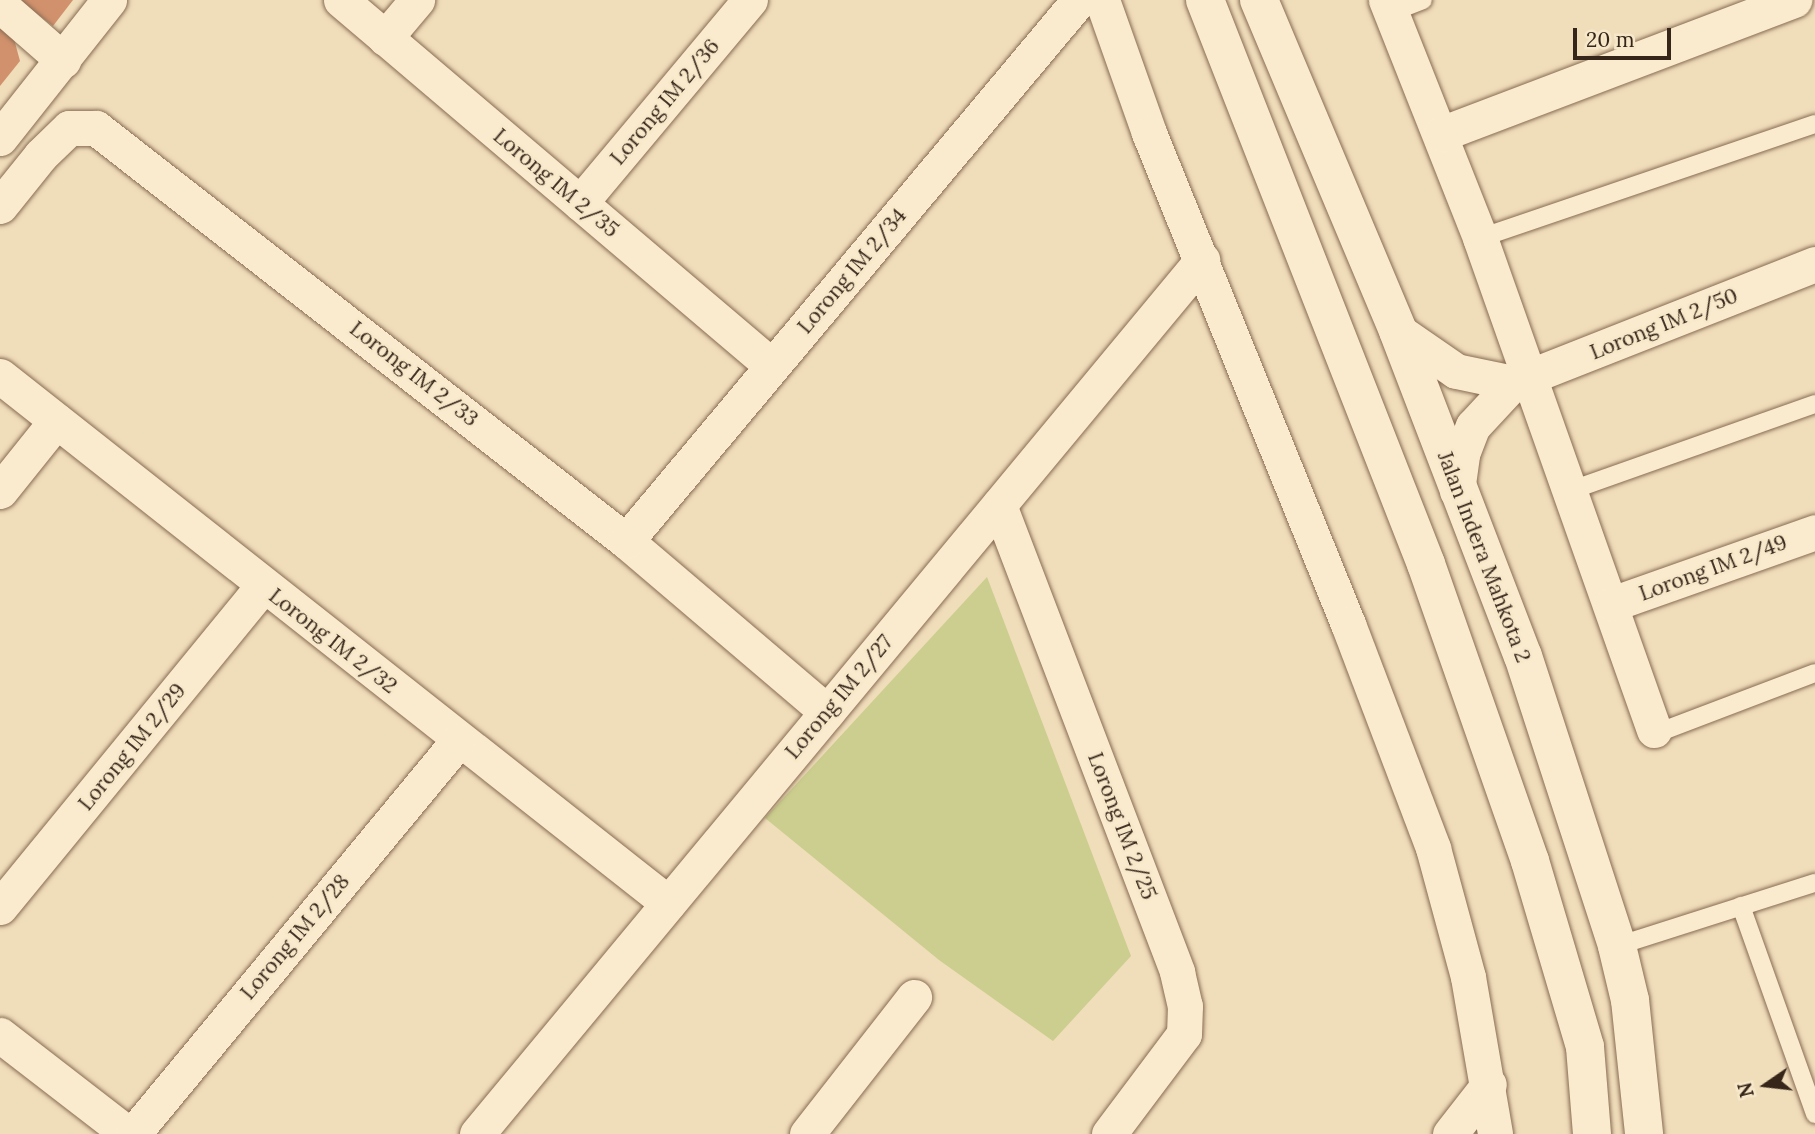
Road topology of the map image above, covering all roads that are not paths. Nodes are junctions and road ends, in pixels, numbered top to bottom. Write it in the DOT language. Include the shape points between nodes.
graph roads {
  1 [pos="109,0"];
  2 [pos="341,0"];
  3 [pos="417,0"];
  4 [pos="750,0"];
  5 [pos="1079,0"];
  6 [pos="1102,0"];
  7 [pos="1205,0"];
  8 [pos="1259,0"];
  9 [pos="1794,0"];
  10 [pos="1401,4"];
  11 [pos="0,5"];
  12 [pos="385,38"];
  13 [pos="63,60"];
  14 [pos="1815,124"];
  15 [pos="1441,134"];
  16 [pos="0,138"];
  17 [pos="580,203"];
  18 [pos="0,206"];
  19 [pos="1480,238"];
  20 [pos="1202,260"];
  21 [pos="1815,264"];
  22 [pos="1398,331"];
  23 [pos="772,366"];
  24 [pos="0,376"];
  25 [pos="1522,380"];
  26 [pos="1815,404"];
  27 [pos="56,421"];
  28 [pos="1572,490"];
  29 [pos="0,491"];
  30 [pos="1457,491"];
  31 [pos="999,505"];
  32 [pos="1815,532"];
  33 [pos="626,541"];
  34 [pos="263,586"];
  35 [pos="1612,604"];
  36 [pos="1815,673"];
  37 [pos="827,712"];
  38 [pos="1654,730"];
  39 [pos="458,741"];
  40 [pos="1815,883"];
  41 [pos="668,903"];
  42 [pos="1741,906"];
  43 [pos="0,907"];
  44 [pos="1617,946"];
  45 [pos="914,997"];
  46 [pos="0,1035"];
  47 [pos="1489,1083"];
  48 [pos="1815,1115"];
  49 [pos="130,1134"];
  50 [pos="477,1134"];
  51 [pos="807,1134"];
  52 [pos="1109,1134"];
  53 [pos="1450,1134"];
  54 [pos="1495,1134"];
  55 [pos="1592,1134"];
  56 [pos="1644,1134"];
  1 -- 13 [label="street"];
  2 -- 12 [label="street, Lorong IM 2/35"];
  3 -- 12 [label="street"];
  4 -- 17 [label="street, Lorong IM 2/36"];
  5 -- 23 [label="street, Lorong IM 2/34"];
  6 -- 20 [label="street" via="1149,133"];
  7 -- 55 [label="street" via="1426,564 1530,861 1585,1047"];
  8 -- 22 [label="street, Jalan Indera Mahkota 2"];
  9 -- 15 [label="street"];
  10 -- 15 [label="street"];
  11 -- 13 [label="street"];
  12 -- 17 [label="street, Lorong IM 2/35"];
  13 -- 16 [label="street"];
  14 -- 19 [label="lane"];
  15 -- 19 [label="street"];
  17 -- 23 [label="street, Lorong IM 2/35"];
  18 -- 33 [label="street, Lorong IM 2/33" via="69,128 96,128"];
  19 -- 25 [label="street"];
  20 -- 31 [label="street, Lorong IM 2/27"];
  20 -- 47 [label="street" via="1433,848 1468,977"];
  21 -- 25 [label="street, Lorong IM 2/50"];
  22 -- 25 [label="street" via="1455,371"];
  22 -- 30 [label="street, Jalan Indera Mahkota 2"];
  23 -- 33 [label="street, Lorong IM 2/34"];
  24 -- 27 [label="street, Lorong IM 2/32"];
  25 -- 28 [label="street"];
  25 -- 30 [label="street" via="1473,426 1462,454"];
  26 -- 28 [label="lane"];
  27 -- 29 [label="street"];
  27 -- 34 [label="street, Lorong IM 2/32"];
  28 -- 35 [label="street"];
  30 -- 44 [label="street, Jalan Indera Mahkota 2" via="1523,656"];
  31 -- 37 [label="street, Lorong IM 2/27"];
  31 -- 52 [label="street, Lorong IM 2/25" via="1177,972 1185,1006 1184,1034"];
  32 -- 35 [label="street, Lorong IM 2/49"];
  33 -- 37 [label="street, Lorong IM 2/33"];
  34 -- 39 [label="street, Lorong IM 2/32"];
  34 -- 43 [label="street, Lorong IM 2/29"];
  35 -- 38 [label="street"];
  36 -- 38 [label="lane" via="1665,730"];
  37 -- 41 [label="street, Lorong IM 2/27"];
  39 -- 41 [label="street, Lorong IM 2/32"];
  39 -- 49 [label="street, Lorong IM 2/28"];
  40 -- 42 [label="lane"];
  41 -- 50 [label="street, Lorong IM 2/27"];
  42 -- 44 [label="lane"];
  42 -- 48 [label="lane"];
  44 -- 56 [label="street, Jalan Indera Mahkota 2" via="1630,1000"];
  45 -- 51 [label="street"];
  46 -- 49 [label="street"];
  47 -- 53 [label="street"];
  47 -- 54 [label="street"];
}
